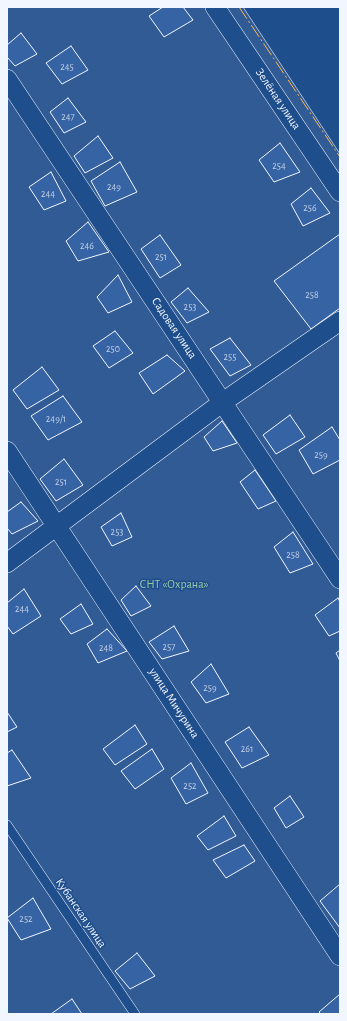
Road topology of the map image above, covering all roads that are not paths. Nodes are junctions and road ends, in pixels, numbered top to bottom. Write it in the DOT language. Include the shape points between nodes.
graph roads {
  1 [pos="215,7"];
  2 [pos="7,79"];
  3 [pos="340,192"];
  4 [pos="340,321"];
  5 [pos="223,402"];
  6 [pos="7,451"];
  7 [pos="58,525"];
  8 [pos="7,563"];
  9 [pos="340,579"];
  10 [pos="7,825"];
  11 [pos="340,956"];
  12 [pos="135,1014"];
  1 -- 3 [label="street, Зелёная улица"];
  2 -- 5 [label="street, Садовая улица"];
  4 -- 5 [label="street"];
  5 -- 7 [label="street"];
  5 -- 9 [label="street, Садовая улица"];
  6 -- 7 [label="street, улица Мичурина"];
  7 -- 8 [label="street"];
  7 -- 11 [label="street, улица Мичурина"];
  10 -- 12 [label="lane, Кубанская улица"];
}
